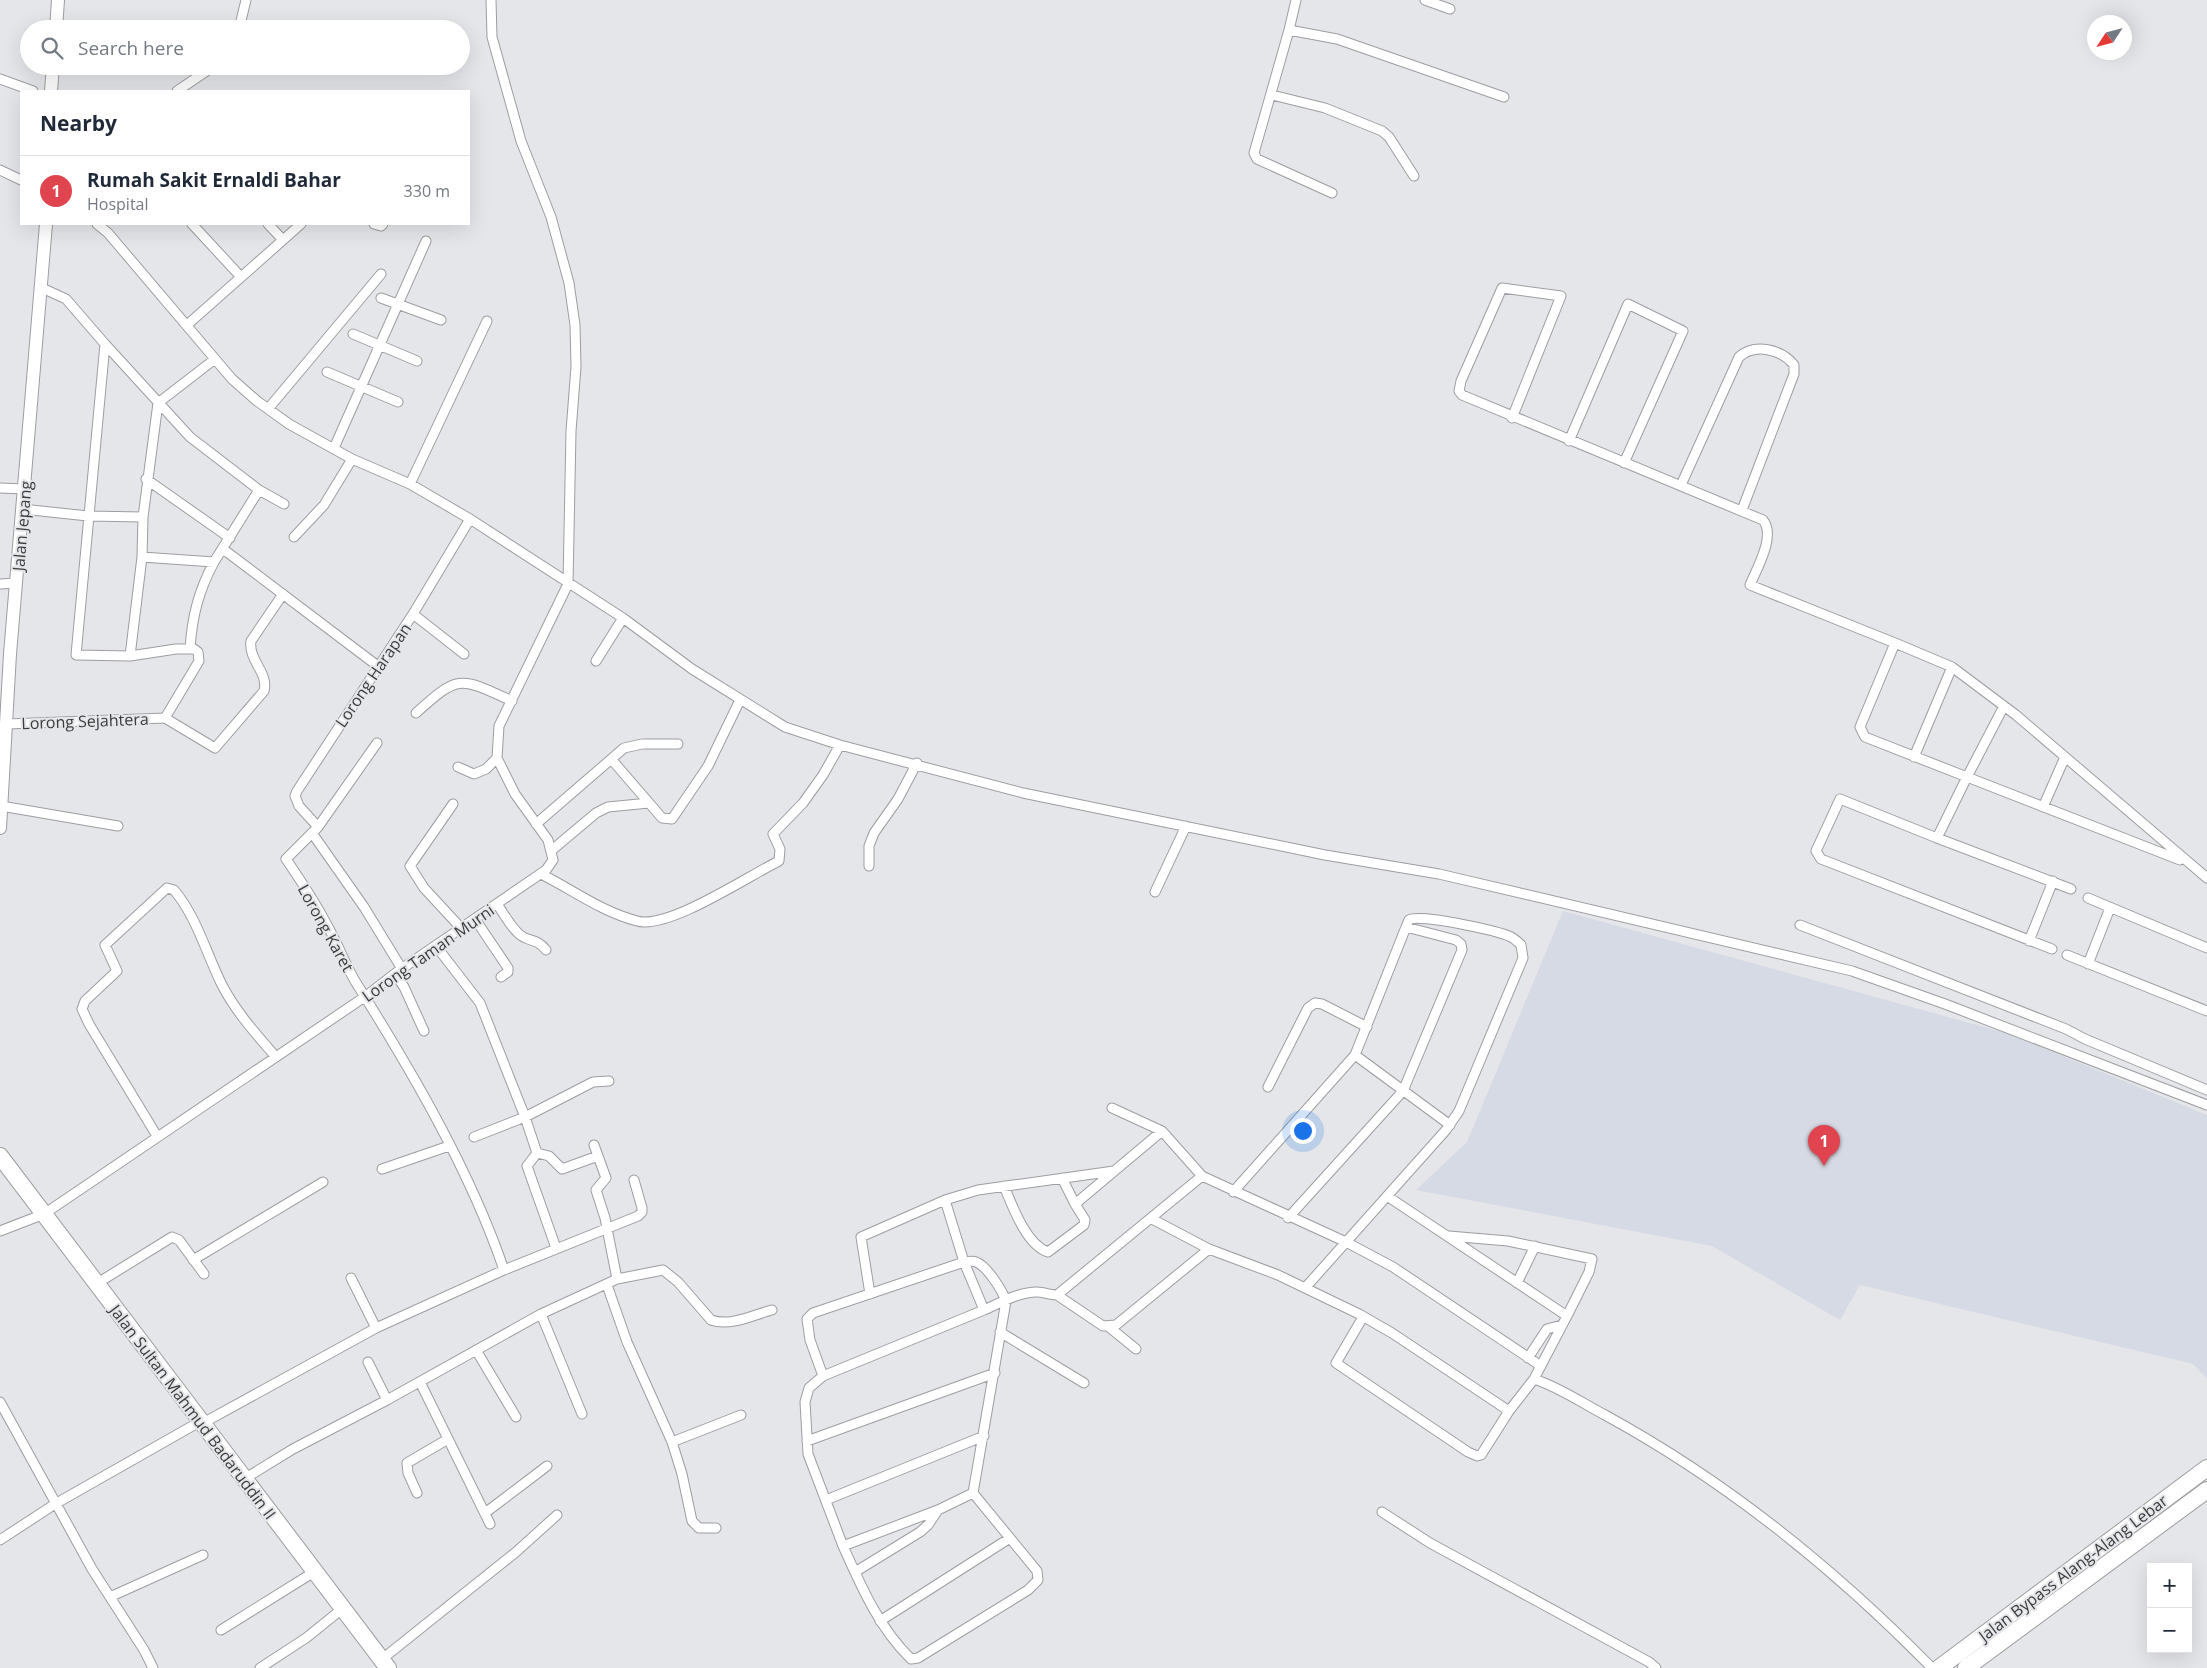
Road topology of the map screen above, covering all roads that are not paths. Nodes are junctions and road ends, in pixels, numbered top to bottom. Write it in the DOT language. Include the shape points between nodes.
graph roads {
  1 [pos="58,0"];
  2 [pos="246,0"];
  3 [pos="490,0"];
  4 [pos="1296,0"];
  5 [pos="1425,0"];
  6 [pos="1450,9"];
  7 [pos="57,20"];
  8 [pos="240,20"];
  9 [pos="1289,30"];
  10 [pos="53,75"];
  11 [pos="201,75"];
  12 [pos="0,78"];
  13 [pos="30,90"];
  14 [pos="52,90"];
  15 [pos="178,90"];
  16 [pos="1272,95"];
  17 [pos="1504,97"];
  18 [pos="0,170"];
  19 [pos="1414,176"];
  20 [pos="20,180"];
  21 [pos="1332,193"];
  22 [pos="46,225"];
  23 [pos="98,225"];
  24 [pos="193,225"];
  25 [pos="269,225"];
  26 [pos="300,225"];
  27 [pos="283,240"];
  28 [pos="426,241"];
  29 [pos="380,274"];
  30 [pos="241,277"];
  31 [pos="42,288"];
  32 [pos="381,298"];
  33 [pos="398,303"];
  34 [pos="440,320"];
  35 [pos="486,321"];
  36 [pos="187,325"];
  37 [pos="353,334"];
  38 [pos="105,344"];
  39 [pos="379,346"];
  40 [pos="215,359"];
  41 [pos="417,361"];
  42 [pos="327,372"];
  43 [pos="361,386"];
  44 [pos="398,402"];
  45 [pos="158,403"];
  46 [pos="268,409"];
  47 [pos="1512,418"];
  48 [pos="1569,440"];
  49 [pos="334,448"];
  50 [pos="352,459"];
  51 [pos="1624,463"];
  52 [pos="146,479"];
  53 [pos="410,484"];
  54 [pos="1681,486"];
  55 [pos="0,488"];
  56 [pos="25,489"];
  57 [pos="260,490"];
  58 [pos="284,504"];
  59 [pos="22,509"];
  60 [pos="1742,510"];
  61 [pos="88,516"];
  62 [pos="143,517"];
  63 [pos="470,519"];
  64 [pos="294,536"];
  65 [pos="230,538"];
  66 [pos="223,549"];
  67 [pos="142,557"];
  68 [pos="214,562"];
  69 [pos="16,583"];
  70 [pos="0,584"];
  71 [pos="568,584"];
  72 [pos="283,594"];
  73 [pos="413,614"];
  74 [pos="623,618"];
  75 [pos="1896,643"];
  76 [pos="190,649"];
  77 [pos="464,654"];
  78 [pos="130,656"];
  79 [pos="596,661"];
  80 [pos="379,667"];
  81 [pos="1952,667"];
  82 [pos="740,700"];
  83 [pos="512,701"];
  84 [pos="2004,706"];
  85 [pos="416,713"];
  86 [pos="165,718"];
  87 [pos="7,724"];
  88 [pos="377,743"];
  89 [pos="678,744"];
  90 [pos="840,745"];
  91 [pos="1914,756"];
  92 [pos="2065,757"];
  93 [pos="497,758"];
  94 [pos="612,760"];
  95 [pos="917,764"];
  96 [pos="458,767"];
  97 [pos="1967,776"];
  98 [pos="649,803"];
  99 [pos="453,804"];
  100 [pos="2,806"];
  101 [pos="2043,807"];
  102 [pos="536,824"];
  103 [pos="118,826"];
  104 [pos="1186,826"];
  105 [pos="0,828"];
  106 [pos="315,830"];
  107 [pos="1938,838"];
  108 [pos="552,850"];
  109 [pos="2192,865"];
  110 [pos="869,866"];
  111 [pos="541,874"];
  112 [pos="2207,878"];
  113 [pos="2053,881"];
  114 [pos="2071,890"];
  115 [pos="1155,892"];
  116 [pos="2088,898"];
  117 [pos="497,904"];
  118 [pos="2110,908"];
  119 [pos="475,919"];
  120 [pos="1800,925"];
  121 [pos="1406,927"];
  122 [pos="461,928"];
  123 [pos="2029,941"];
  124 [pos="436,946"];
  125 [pos="2207,948"];
  126 [pos="2052,949"];
  127 [pos="546,950"];
  128 [pos="2066,955"];
  129 [pos="2088,964"];
  130 [pos="398,971"];
  131 [pos="501,977"];
  132 [pos="366,996"];
  133 [pos="2207,1011"];
  134 [pos="1367,1027"];
  135 [pos="424,1031"];
  136 [pos="1355,1055"];
  137 [pos="276,1057"];
  138 [pos="609,1081"];
  139 [pos="1268,1087"];
  140 [pos="2207,1090"];
  141 [pos="1403,1091"];
  142 [pos="2207,1105"];
  143 [pos="1112,1108"];
  144 [pos="525,1117"];
  145 [pos="1450,1125"];
  146 [pos="1162,1131"];
  147 [pos="157,1136"];
  148 [pos="474,1137"];
  149 [pos="594,1145"];
  150 [pos="449,1146"];
  151 [pos="536,1153"];
  152 [pos="0,1156"];
  153 [pos="598,1156"];
  154 [pos="382,1169"];
  155 [pos="1115,1171"];
  156 [pos="1202,1176"];
  157 [pos="1062,1178"];
  158 [pos="634,1180"];
  159 [pos="323,1182"];
  160 [pos="1004,1186"];
  161 [pos="1233,1192"];
  162 [pos="1387,1196"];
  163 [pos="945,1200"];
  164 [pos="1075,1204"];
  165 [pos="44,1214"];
  166 [pos="1288,1218"];
  167 [pos="1152,1219"];
  168 [pos="608,1229"];
  169 [pos="0,1231"];
  170 [pos="1446,1236"];
  171 [pos="1346,1242"];
  172 [pos="1535,1246"];
  173 [pos="556,1248"];
  174 [pos="1209,1250"];
  175 [pos="193,1260"];
  176 [pos="964,1262"];
  177 [pos="504,1270"];
  178 [pos="204,1274"];
  179 [pos="351,1278"];
  180 [pos="617,1279"];
  181 [pos="1517,1283"];
  182 [pos="96,1284"];
  183 [pos="607,1285"];
  184 [pos="1305,1288"];
  185 [pos="870,1294"];
  186 [pos="1057,1295"];
  187 [pos="1006,1300"];
  188 [pos="772,1310"];
  189 [pos="984,1310"];
  190 [pos="541,1314"];
  191 [pos="1567,1316"];
  192 [pos="1363,1317"];
  193 [pos="1562,1325"];
  194 [pos="1109,1327"];
  195 [pos="376,1328"];
  196 [pos="1000,1332"];
  197 [pos="1136,1349"];
  198 [pos="476,1350"];
  199 [pos="1528,1358"];
  200 [pos="368,1362"];
  201 [pos="1540,1366"];
  202 [pos="995,1373"];
  203 [pos="823,1376"];
  204 [pos="1534,1379"];
  205 [pos="420,1382"];
  206 [pos="1084,1383"];
  207 [pos="388,1400"];
  208 [pos="0,1402"];
  209 [pos="1509,1411"];
  210 [pos="582,1414"];
  211 [pos="741,1416"];
  212 [pos="516,1417"];
  213 [pos="202,1422"];
  214 [pos="984,1436"];
  215 [pos="448,1439"];
  216 [pos="807,1441"];
  217 [pos="672,1442"];
  218 [pos="547,1466"];
  219 [pos="2207,1468"];
  220 [pos="244,1478"];
  221 [pos="2207,1490"];
  222 [pos="416,1493"];
  223 [pos="973,1493"];
  224 [pos="826,1500"];
  225 [pos="55,1504"];
  226 [pos="938,1510"];
  227 [pos="1382,1512"];
  228 [pos="485,1513"];
  229 [pos="556,1515"];
  230 [pos="490,1524"];
  231 [pos="716,1528"];
  232 [pos="1010,1538"];
  233 [pos="0,1540"];
  234 [pos="843,1546"];
  235 [pos="203,1554"];
  236 [pos="314,1572"];
  237 [pos="854,1572"];
  238 [pos="112,1596"];
  239 [pos="342,1609"];
  240 [pos="880,1621"];
  241 [pos="221,1630"];
  242 [pos="384,1664"];
  243 [pos="153,1668"];
  244 [pos="260,1668"];
  245 [pos="1656,1668"];
  246 [pos="1932,1668"];
  247 [pos="1939,1668"];
  248 [pos="1966,1668"];
  1 -- 7 [label="street"];
  2 -- 8 [label="street"];
  3 -- 71 [label="street" via="492,37 521,142 550,217 569,283 575,325"];
  4 -- 9 [label="street"];
  5 -- 6 [label="street"];
  9 -- 16 [label="street"];
  9 -- 17 [label="street" via="1336,39"];
  10 -- 14 [label="street"];
  11 -- 15 [label="street"];
  12 -- 13 [label="street"];
  16 -- 19 [label="street" via="1325,108 1382,131"];
  16 -- 21 [label="street" via="1255,156"];
  18 -- 20 [label="street"];
  22 -- 31 [label="street, Jalan Jepang"];
  23 -- 36 [label="street"];
  24 -- 30 [label="street"];
  25 -- 27 [label="street"];
  26 -- 27 [label="street"];
  27 -- 30 [label="street"];
  28 -- 33 [label="street"];
  29 -- 46 [label="street"];
  30 -- 36 [label="street"];
  31 -- 38 [label="street" via="66,299"];
  31 -- 56 [label="street, Jalan Jepang"];
  32 -- 33 [label="street"];
  33 -- 34 [label="street"];
  33 -- 39 [label="street"];
  35 -- 53 [label="street"];
  36 -- 40 [label="street"];
  37 -- 39 [label="street"];
  38 -- 45 [label="street"];
  38 -- 61 [label="street"];
  39 -- 41 [label="street"];
  39 -- 43 [label="street"];
  40 -- 45 [label="street"];
  40 -- 46 [label="street" via="232,380"];
  42 -- 43 [label="street"];
  43 -- 44 [label="street"];
  43 -- 49 [label="street"];
  45 -- 52 [label="street"];
  45 -- 57 [label="street" via="190,437"];
  46 -- 49 [label="street"];
  47 -- 47 [label="street" via="1462,395 1459,391 1461,381 1502,288 1561,296"];
  47 -- 48 [label="street"];
  48 -- 51 [label="street"];
  48 -- 51 [label="street" via="1628,304 1683,331"];
  49 -- 50 [label="street"];
  50 -- 53 [label="street"];
  50 -- 64 [label="street" via="324,505"];
  51 -- 54 [label="street"];
  52 -- 62 [label="street"];
  52 -- 65 [label="street"];
  53 -- 63 [label="street"];
  54 -- 60 [label="street"];
  54 -- 60 [label="street" via="1739,357 1745,351 1755,349 1777,352 1789,358 1794,365 1794,374"];
  55 -- 56 [label="street"];
  56 -- 59 [label="street, Jalan Jepang"];
  57 -- 58 [label="street"];
  57 -- 65 [label="street"];
  59 -- 61 [label="street"];
  59 -- 69 [label="street, Jalan Jepang"];
  60 -- 75 [label="street" via="1764,520 1769,528 1750,585"];
  61 -- 62 [label="street"];
  61 -- 78 [label="street" via="76,654"];
  62 -- 67 [label="street"];
  63 -- 71 [label="street"];
  63 -- 73 [label="street, Lorong Harapan"];
  65 -- 66 [label="street"];
  66 -- 68 [label="street"];
  66 -- 72 [label="street"];
  67 -- 68 [label="street"];
  67 -- 78 [label="street"];
  68 -- 76 [label="street" via="196,602"];
  69 -- 70 [label="street"];
  69 -- 87 [label="street, Jalan Jepang"];
  71 -- 74 [label="street"];
  71 -- 83 [label="street"];
  72 -- 80 [label="street"];
  72 -- 86 [label="street, Lorong Sejahtera" via="251,641 250,648 264,678 264,691 215,748"];
  73 -- 77 [label="street"];
  73 -- 80 [label="street, Lorong Harapan"];
  74 -- 79 [label="street"];
  74 -- 82 [label="street"];
  75 -- 81 [label="street"];
  75 -- 91 [label="street" via="1860,727 1865,738"];
  76 -- 78 [label="street"];
  76 -- 86 [label="street" via="198,652 199,661"];
  80 -- 106 [label="street, Lorong Harapan" via="297,791 296,800"];
  81 -- 84 [label="street"];
  81 -- 91 [label="street"];
  82 -- 90 [label="street" via="785,727"];
  82 -- 98 [label="street" via="708,766 677,815 667,820"];
  83 -- 85 [label="street" via="471,683 462,683 442,689"];
  83 -- 93 [label="street" via="499,726"];
  84 -- 92 [label="street"];
  84 -- 97 [label="street"];
  86 -- 87 [label="street, Lorong Sejahtera"];
  87 -- 100 [label="street, Jalan Jepang"];
  88 -- 106 [label="street"];
  89 -- 94 [label="street" via="624,748"];
  90 -- 95 [label="street"];
  90 -- 111 [label="street" via="803,803 773,834 780,849 779,861 662,921 638,922 605,910"];
  91 -- 97 [label="street"];
  92 -- 101 [label="street"];
  92 -- 109 [label="street"];
  93 -- 96 [label="street" via="486,769 474,774"];
  93 -- 102 [label="street" via="515,794"];
  94 -- 98 [label="street"];
  94 -- 102 [label="street"];
  95 -- 104 [label="street" via="1024,792"];
  95 -- 110 [label="street" via="874,833 869,846"];
  97 -- 101 [label="street"];
  97 -- 107 [label="street"];
  98 -- 108 [label="street" via="608,807 596,813"];
  99 -- 122 [label="street" via="410,866 424,888"];
  100 -- 103 [label="street"];
  100 -- 105 [label="street, Jalan Jepang"];
  101 -- 109 [label="street"];
  102 -- 108 [label="street"];
  104 -- 115 [label="street"];
  104 -- 142 [label="street" via="1325,855 1440,874 1852,971"];
  106 -- 130 [label="street, Lorong Harapan" via="364,907"];
  106 -- 132 [label="street, Lorong Karet" via="286,860 329,927"];
  107 -- 113 [label="street"];
  107 -- 123 [label="street" via="1840,799 1816,851 1821,859"];
  108 -- 111 [label="street, Lorong Taman Murni" via="553,860"];
  109 -- 112 [label="street"];
  111 -- 117 [label="street, Lorong Taman Murni"];
  113 -- 114 [label="street"];
  113 -- 123 [label="street"];
  116 -- 118 [label="street"];
  117 -- 119 [label="street, Lorong Taman Murni"];
  117 -- 127 [label="street" via="518,934 537,940"];
  118 -- 125 [label="street"];
  118 -- 129 [label="street"];
  119 -- 122 [label="street, Lorong Taman Murni"];
  119 -- 131 [label="street" via="508,968"];
  120 -- 140 [label="street" via="2066,1029"];
  121 -- 134 [label="street"];
  121 -- 141 [label="street" via="1456,940 1462,950"];
  121 -- 145 [label="street" via="1409,920 1416,917 1512,938 1521,944 1523,958 1459,1111"];
  122 -- 124 [label="street, Lorong Taman Murni"];
  123 -- 126 [label="street"];
  124 -- 130 [label="street, Lorong Taman Murni"];
  124 -- 144 [label="street" via="480,1003"];
  128 -- 129 [label="street"];
  129 -- 133 [label="street"];
  130 -- 132 [label="street, Lorong Taman Murni"];
  130 -- 135 [label="street, Lorong Harapan"];
  132 -- 137 [label="street, Lorong Taman Murni"];
  132 -- 150 [label="street, Lorong Karet"];
  134 -- 136 [label="street"];
  134 -- 139 [label="street" via="1315,1003 1308,1008"];
  136 -- 141 [label="street"];
  136 -- 161 [label="street"];
  137 -- 147 [label="street, Lorong Taman Murni"];
  137 -- 147 [label="street" via="226,992 186,909 174,890 167,888 105,945 117,971 85,1001 82,1009"];
  138 -- 144 [label="street" via="581,1087"];
  141 -- 145 [label="street"];
  141 -- 166 [label="street"];
  143 -- 146 [label="street"];
  144 -- 148 [label="street"];
  144 -- 151 [label="street"];
  145 -- 162 [label="street"];
  146 -- 155 [label="street"];
  146 -- 156 [label="street"];
  147 -- 165 [label="street, Lorong Taman Murni"];
  149 -- 153 [label="street"];
  150 -- 154 [label="street"];
  150 -- 177 [label="street, Lorong Karet" via="492,1234"];
  151 -- 153 [label="street" via="550,1156 562,1169"];
  151 -- 173 [label="street" via="527,1166"];
  152 -- 165 [label="highway, Jalan Sultan Mahmud Badaruddin II"];
  153 -- 168 [label="street" via="606,1178 596,1190"];
  155 -- 157 [label="street"];
  155 -- 164 [label="street"];
  156 -- 161 [label="street"];
  156 -- 167 [label="street"];
  157 -- 160 [label="street"];
  157 -- 164 [label="street"];
  158 -- 168 [label="street" via="642,1212"];
  159 -- 175 [label="street"];
  160 -- 163 [label="street"];
  160 -- 164 [label="street" via="1017,1219 1040,1250 1048,1252 1084,1225 1085,1220"];
  161 -- 166 [label="street"];
  162 -- 170 [label="street"];
  162 -- 171 [label="street"];
  163 -- 176 [label="street"];
  163 -- 185 [label="street" via="861,1237"];
  165 -- 169 [label="street, Lorong Taman Murni"];
  165 -- 182 [label="highway, Jalan Sultan Mahmud Badaruddin II"];
  166 -- 171 [label="street"];
  167 -- 174 [label="street"];
  167 -- 186 [label="street"];
  168 -- 173 [label="street"];
  168 -- 180 [label="street"];
  170 -- 172 [label="street"];
  170 -- 181 [label="street"];
  171 -- 184 [label="street"];
  171 -- 199 [label="street" via="1393,1267"];
  172 -- 181 [label="street"];
  172 -- 191 [label="street" via="1592,1259"];
  173 -- 177 [label="street"];
  174 -- 184 [label="street"];
  174 -- 194 [label="street" via="1116,1326"];
  175 -- 178 [label="street"];
  175 -- 182 [label="street" via="179,1240 172,1237"];
  176 -- 185 [label="street"];
  176 -- 187 [label="street" via="975,1261 981,1265 1001,1288"];
  176 -- 189 [label="street"];
  177 -- 195 [label="street"];
  179 -- 195 [label="street"];
  180 -- 183 [label="street"];
  180 -- 188 [label="street" via="663,1270 716,1322 728,1322"];
  181 -- 191 [label="street"];
  182 -- 213 [label="highway, Jalan Sultan Mahmud Badaruddin II"];
  183 -- 190 [label="street"];
  183 -- 217 [label="street" via="626,1342"];
  184 -- 192 [label="street"];
  185 -- 203 [label="street" via="813,1313 807,1319 810,1340"];
  186 -- 187 [label="street" via="1037,1292"];
  186 -- 194 [label="street"];
  187 -- 189 [label="street"];
  187 -- 196 [label="street"];
  189 -- 203 [label="street"];
  190 -- 198 [label="street"];
  190 -- 210 [label="street"];
  191 -- 193 [label="street"];
  192 -- 209 [label="street"];
  192 -- 209 [label="street" via="1336,1363 1468,1452 1481,1455"];
  193 -- 199 [label="street" via="1547,1329"];
  193 -- 201 [label="street"];
  194 -- 197 [label="street"];
  195 -- 213 [label="street"];
  196 -- 202 [label="street"];
  196 -- 206 [label="street"];
  198 -- 205 [label="street"];
  198 -- 212 [label="street"];
  199 -- 201 [label="street"];
  200 -- 207 [label="street"];
  201 -- 204 [label="street"];
  202 -- 214 [label="street"];
  202 -- 216 [label="street"];
  203 -- 216 [label="street" via="809,1388"];
  204 -- 209 [label="street"];
  204 -- 246 [label="street" via="1562,1391 1664,1448 1765,1520 1888,1623"];
  205 -- 207 [label="street"];
  205 -- 215 [label="street"];
  207 -- 220 [label="street"];
  208 -- 225 [label="street"];
  211 -- 217 [label="street"];
  213 -- 220 [label="highway, Jalan Sultan Mahmud Badaruddin II"];
  213 -- 225 [label="street"];
  214 -- 223 [label="street"];
  214 -- 224 [label="street"];
  215 -- 222 [label="street" via="407,1463"];
  215 -- 228 [label="street"];
  216 -- 224 [label="street" via="808,1454"];
  217 -- 231 [label="street" via="692,1521 699,1528"];
  218 -- 228 [label="street"];
  219 -- 247 [label="highway, Jalan Bypass Alang-Alang Lebar"];
  220 -- 236 [label="highway, Jalan Sultan Mahmud Badaruddin II"];
  221 -- 248 [label="highway, Jalan Bypass Alang-Alang Lebar"];
  223 -- 226 [label="street"];
  223 -- 232 [label="street"];
  224 -- 234 [label="street"];
  225 -- 233 [label="street"];
  225 -- 238 [label="street" via="92,1569"];
  226 -- 234 [label="street"];
  226 -- 237 [label="street" via="920,1532"];
  227 -- 245 [label="street" via="1430,1543"];
  228 -- 230 [label="street"];
  229 -- 242 [label="street"];
  232 -- 240 [label="street"];
  232 -- 240 [label="street" via="1038,1571 1038,1580 1028,1590 918,1658 911,1658 902,1650"];
  234 -- 237 [label="street"];
  235 -- 238 [label="street"];
  236 -- 239 [label="highway, Jalan Sultan Mahmud Badaruddin II"];
  236 -- 241 [label="street"];
  237 -- 240 [label="street"];
  238 -- 243 [label="street"];
  239 -- 242 [label="highway, Jalan Sultan Mahmud Badaruddin II"];
  239 -- 244 [label="street" via="306,1638"];
}
